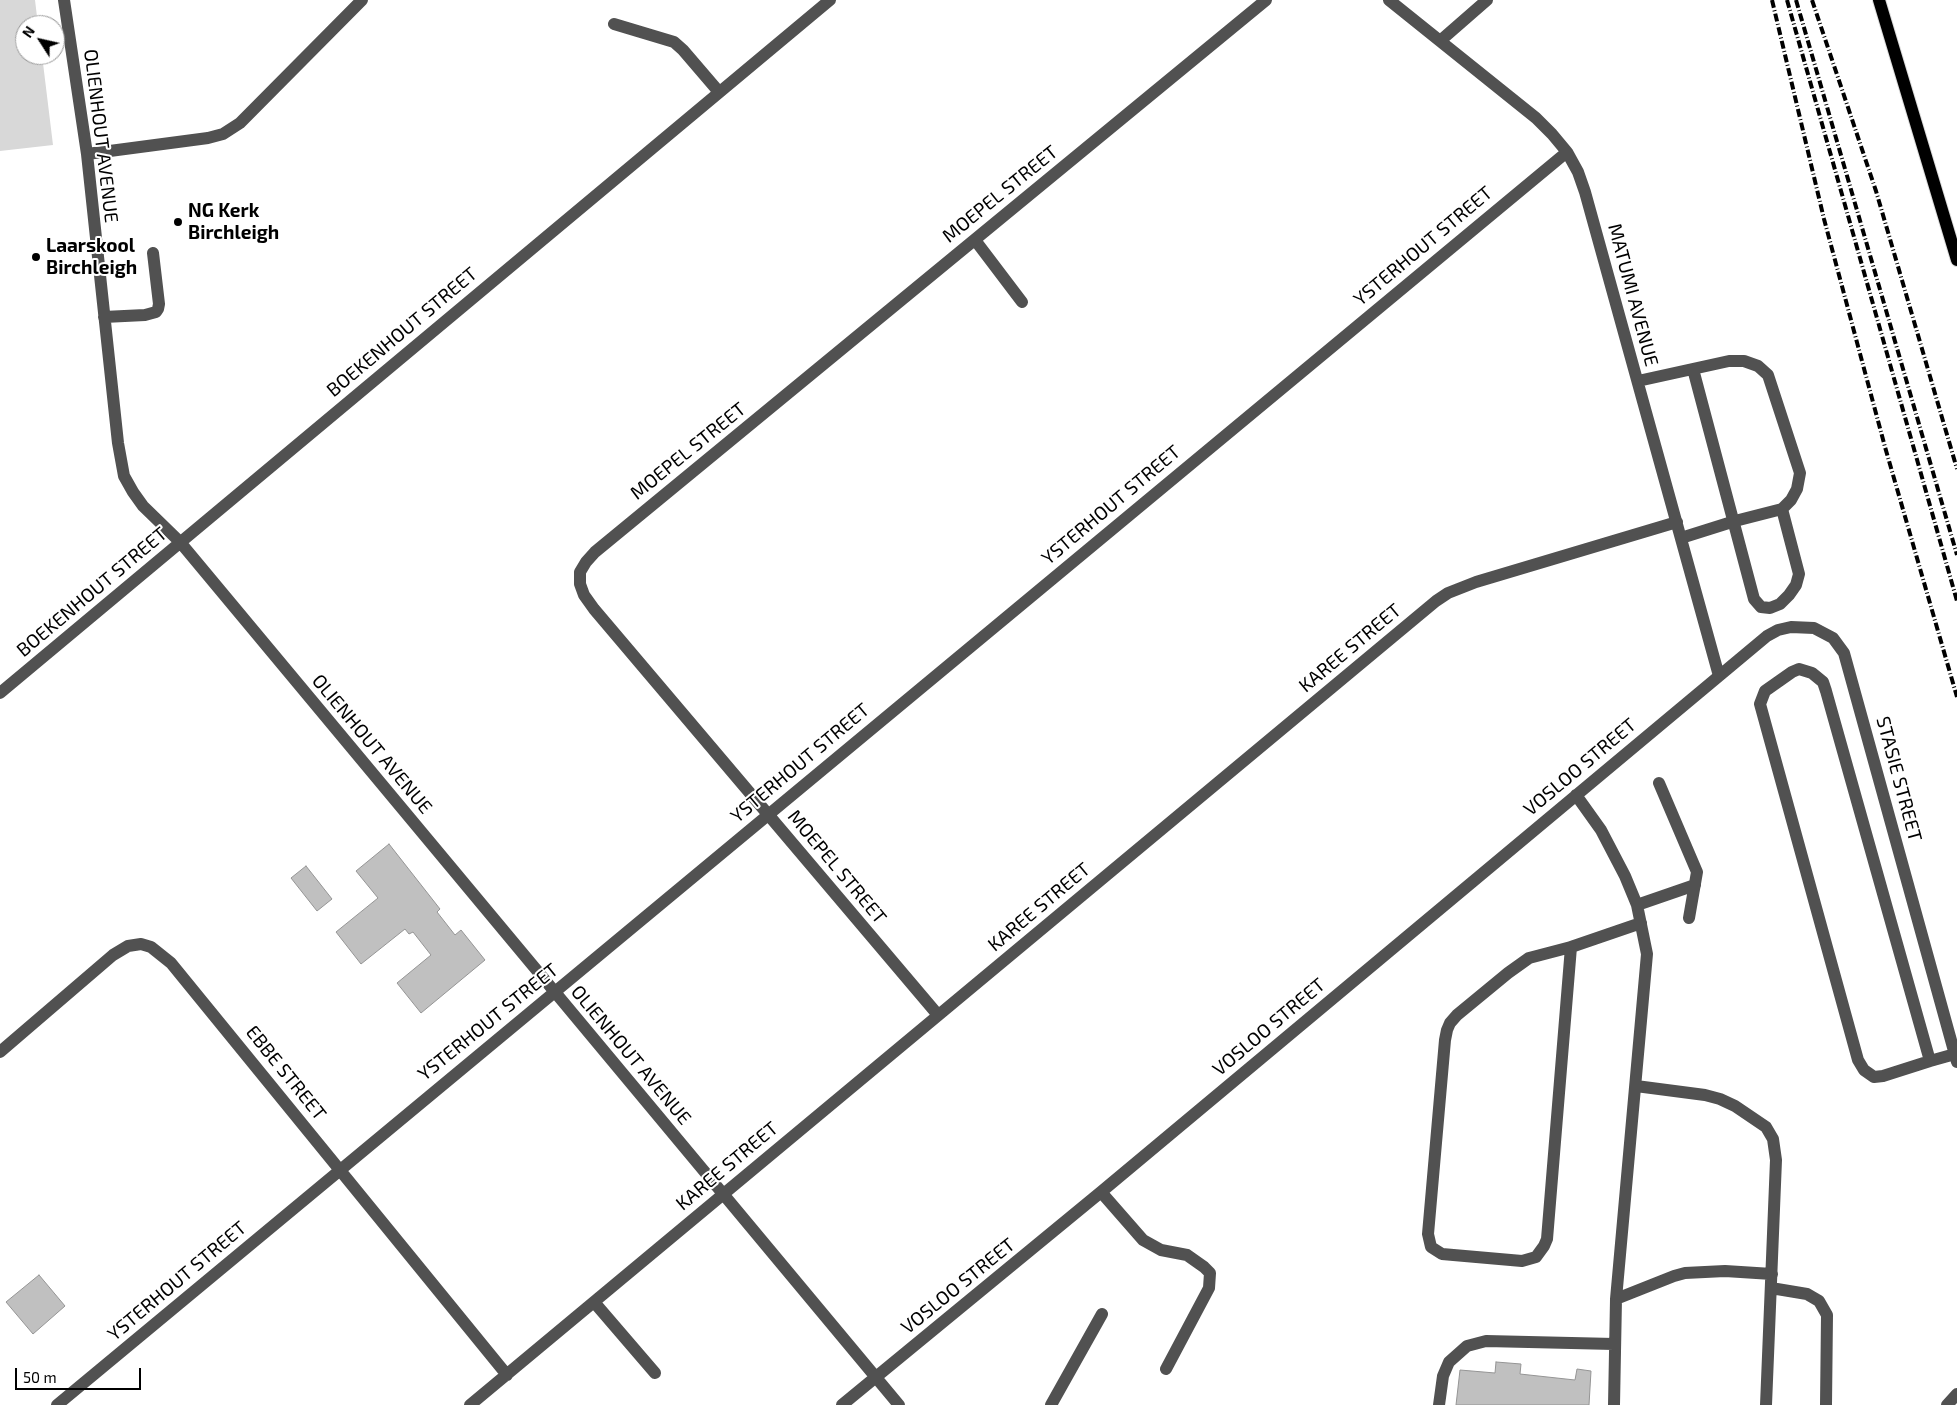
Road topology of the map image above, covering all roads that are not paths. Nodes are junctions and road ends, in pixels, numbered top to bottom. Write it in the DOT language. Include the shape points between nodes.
graph roads {
  1 [pos="64,0"];
  2 [pos="362,0"];
  3 [pos="830,0"];
  4 [pos="1266,0"];
  5 [pos="1389,0"];
  6 [pos="1488,0"];
  7 [pos="1879,0"];
  8 [pos="614,24"];
  9 [pos="1440,41"];
  10 [pos="719,92"];
  11 [pos="1567,152"];
  12 [pos="87,154"];
  13 [pos="975,240"];
  14 [pos="153,253"];
  15 [pos="1957,260"];
  16 [pos="1022,302"];
  17 [pos="104,318"];
  18 [pos="1694,369"];
  19 [pos="1638,381"];
  20 [pos="1782,509"];
  21 [pos="1735,521"];
  22 [pos="1677,522"];
  23 [pos="1681,538"];
  24 [pos="180,542"];
  25 [pos="1719,676"];
  26 [pos="0,693"];
  27 [pos="1659,783"];
  28 [pos="1576,795"];
  29 [pos="768,814"];
  30 [pos="1695,884"];
  31 [pos="1637,905"];
  32 [pos="1688,918"];
  33 [pos="1641,923"];
  34 [pos="1571,947"];
  35 [pos="554,992"];
  36 [pos="938,1015"];
  37 [pos="0,1052"];
  38 [pos="1956,1058"];
  39 [pos="1930,1061"];
  40 [pos="1636,1086"];
  41 [pos="340,1169"];
  42 [pos="1101,1192"];
  43 [pos="723,1194"];
  44 [pos="1772,1274"];
  45 [pos="1771,1288"];
  46 [pos="1616,1299"];
  47 [pos="594,1302"];
  48 [pos="1102,1314"];
  49 [pos="1614,1344"];
  50 [pos="1166,1369"];
  51 [pos="654,1373"];
  52 [pos="507,1374"];
  53 [pos="876,1377"];
  54 [pos="1957,1394"];
  55 [pos="57,1405"];
  56 [pos="470,1405"];
  57 [pos="842,1405"];
  58 [pos="899,1405"];
  59 [pos="1051,1405"];
  60 [pos="1439,1405"];
  61 [pos="1614,1405"];
  62 [pos="1766,1405"];
  63 [pos="1826,1405"];
  64 [pos="1947,1405"];
  1 -- 12 [label="street, OLIENHOUT AVENUE"];
  2 -- 12 [label="street" via="240,123 223,134"];
  3 -- 10 [label="street, BOEKENHOUT STREET"];
  4 -- 13 [label="street, MOEPEL STREET"];
  5 -- 9 [label="street, MATUMI AVENUE"];
  6 -- 9 [label="street"];
  7 -- 15 [label="main road"];
  8 -- 10 [label="street" via="674,42"];
  9 -- 11 [label="street, MATUMI AVENUE" via="1536,118"];
  10 -- 24 [label="street, BOEKENHOUT STREET"];
  11 -- 19 [label="street, MATUMI AVENUE" via="1585,192"];
  11 -- 29 [label="street, YSTERHOUT STREET"];
  12 -- 17 [label="street, OLIENHOUT AVENUE"];
  13 -- 16 [label="street"];
  13 -- 29 [label="street, MOEPEL STREET" via="595,552 580,572 584,595 594,609"];
  14 -- 17 [label="street" via="159,304 156,312"];
  17 -- 24 [label="street, OLIENHOUT AVENUE" via="124,476 144,506"];
  18 -- 19 [label="street"];
  18 -- 20 [label="street" via="1744,361 1758,366 1768,375 1800,473 1792,500"];
  18 -- 21 [label="street"];
  19 -- 22 [label="street, MATUMI AVENUE"];
  20 -- 21 [label="street"];
  20 -- 21 [label="street" via="1799,574 1789,596 1770,608 1761,607 1754,599"];
  21 -- 23 [label="street"];
  22 -- 23 [label="street, MATUMI AVENUE"];
  22 -- 36 [label="street, KAREE STREET" via="1448,593"];
  23 -- 25 [label="street, MATUMI AVENUE"];
  24 -- 26 [label="street, BOEKENHOUT STREET"];
  24 -- 35 [label="street, OLIENHOUT AVENUE"];
  25 -- 28 [label="street, VOSLOO STREET"];
  25 -- 38 [label="street, STASIE STREET" via="1778,630 1814,628 1839,644 1848,666"];
  27 -- 30 [label="street" via="1697,872"];
  28 -- 31 [label="street" via="1601,830"];
  28 -- 42 [label="street, VOSLOO STREET"];
  29 -- 35 [label="street, YSTERHOUT STREET"];
  29 -- 36 [label="street, MOEPEL STREET"];
  30 -- 31 [label="street"];
  30 -- 32 [label="street"];
  31 -- 33 [label="street"];
  33 -- 34 [label="street"];
  33 -- 40 [label="street" via="1647,964"];
  34 -- 34 [label="street" via="1537,955 1521,963 1457,1015 1447,1030 1428,1234 1431,1247 1442,1254 1522,1261 1536,1257 1547,1240"];
  35 -- 41 [label="street, YSTERHOUT STREET"];
  35 -- 43 [label="street, OLIENHOUT AVENUE"];
  36 -- 43 [label="street, KAREE STREET"];
  37 -- 41 [label="street, EBBE STREET" via="114,955 128,946 141,944 151,947 171,962"];
  38 -- 39 [label="street"];
  39 -- 39 [label="street" via="1874,1077 1858,1060 1760,704 1765,691 1799,669 1812,673 1823,682"];
  40 -- 44 [label="street" via="1720,1099 1766,1126 1773,1140 1776,1160"];
  40 -- 46 [label="street"];
  41 -- 52 [label="street, EBBE STREET"];
  41 -- 55 [label="street, YSTERHOUT STREET"];
  42 -- 50 [label="street" via="1143,1240 1161,1250 1187,1255 1210,1273 1209,1288"];
  42 -- 53 [label="street, VOSLOO STREET"];
  43 -- 47 [label="street, KAREE STREET"];
  43 -- 53 [label="street, OLIENHOUT AVENUE"];
  44 -- 45 [label="street"];
  44 -- 46 [label="street" via="1685,1273"];
  45 -- 62 [label="street"];
  45 -- 63 [label="street" via="1807,1294 1819,1300 1827,1315"];
  46 -- 49 [label="street"];
  47 -- 51 [label="street"];
  47 -- 52 [label="street, KAREE STREET"];
  48 -- 59 [label="street"];
  49 -- 60 [label="street" via="1486,1341 1472,1344 1449,1362 1443,1376"];
  49 -- 61 [label="street"];
  52 -- 56 [label="street, KAREE STREET"];
  53 -- 57 [label="street, VOSLOO STREET"];
  53 -- 58 [label="street, OLIENHOUT AVENUE"];
  54 -- 64 [label="street"];
}
